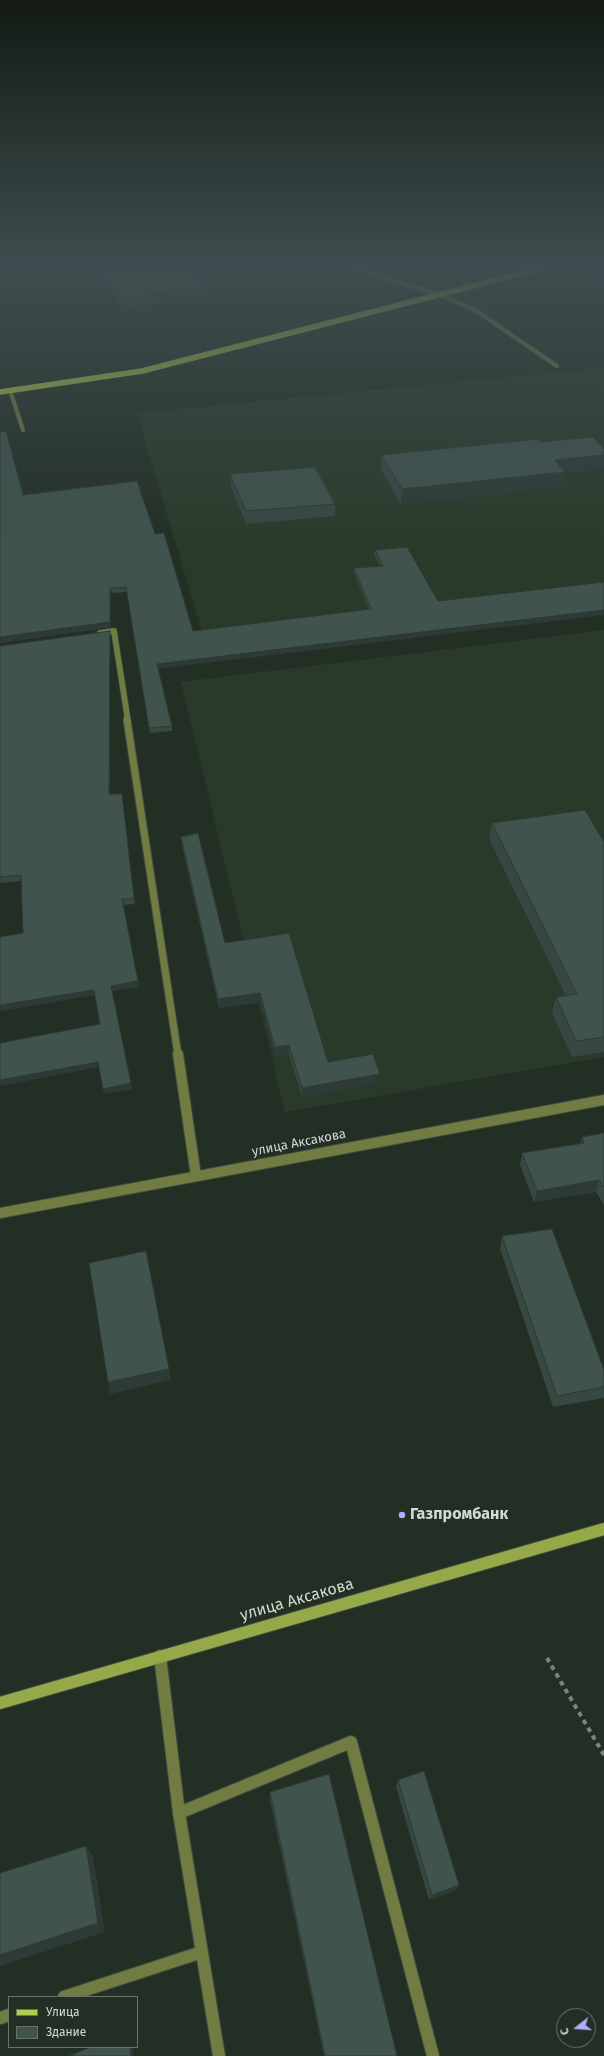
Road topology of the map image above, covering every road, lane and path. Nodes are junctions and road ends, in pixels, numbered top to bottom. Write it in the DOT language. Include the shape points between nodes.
graph roads {
  1 [pos="174,363"];
  2 [pos="552,363"];
  3 [pos="556,366"];
  4 [pos="10,390"];
  5 [pos="0,392"];
  6 [pos="23,430"];
  7 [pos="91,634"];
  8 [pos="604,1100"];
  9 [pos="196,1176"];
  10 [pos="0,1214"];
  11 [pos="604,1528"];
  12 [pos="160,1656"];
  13 [pos="547,1658"];
  14 [pos="0,1703"];
  15 [pos="604,1755"];
  16 [pos="179,1813"];
  17 [pos="202,1952"];
  18 [pos="67,1996"];
  19 [pos="219,2056"];
  20 [pos="433,2056"];
  1 -- 4 [label="main road" via="142,371"];
  2 -- 3 [label="street"];
  4 -- 5 [label="main road"];
  4 -- 6 [label="street"];
  7 -- 9 [label="street" via="114,631"];
  8 -- 9 [label="street, улица Аксакова"];
  9 -- 10 [label="street, улица Аксакова"];
  11 -- 12 [label="main road, улица Аксакова"];
  12 -- 14 [label="main road, улица Аксакова"];
  12 -- 16 [label="street"];
  13 -- 15 [label="path"];
  16 -- 17 [label="street"];
  16 -- 20 [label="street" via="351,1742"];
  17 -- 18 [label="street"];
  17 -- 19 [label="street"];
}
